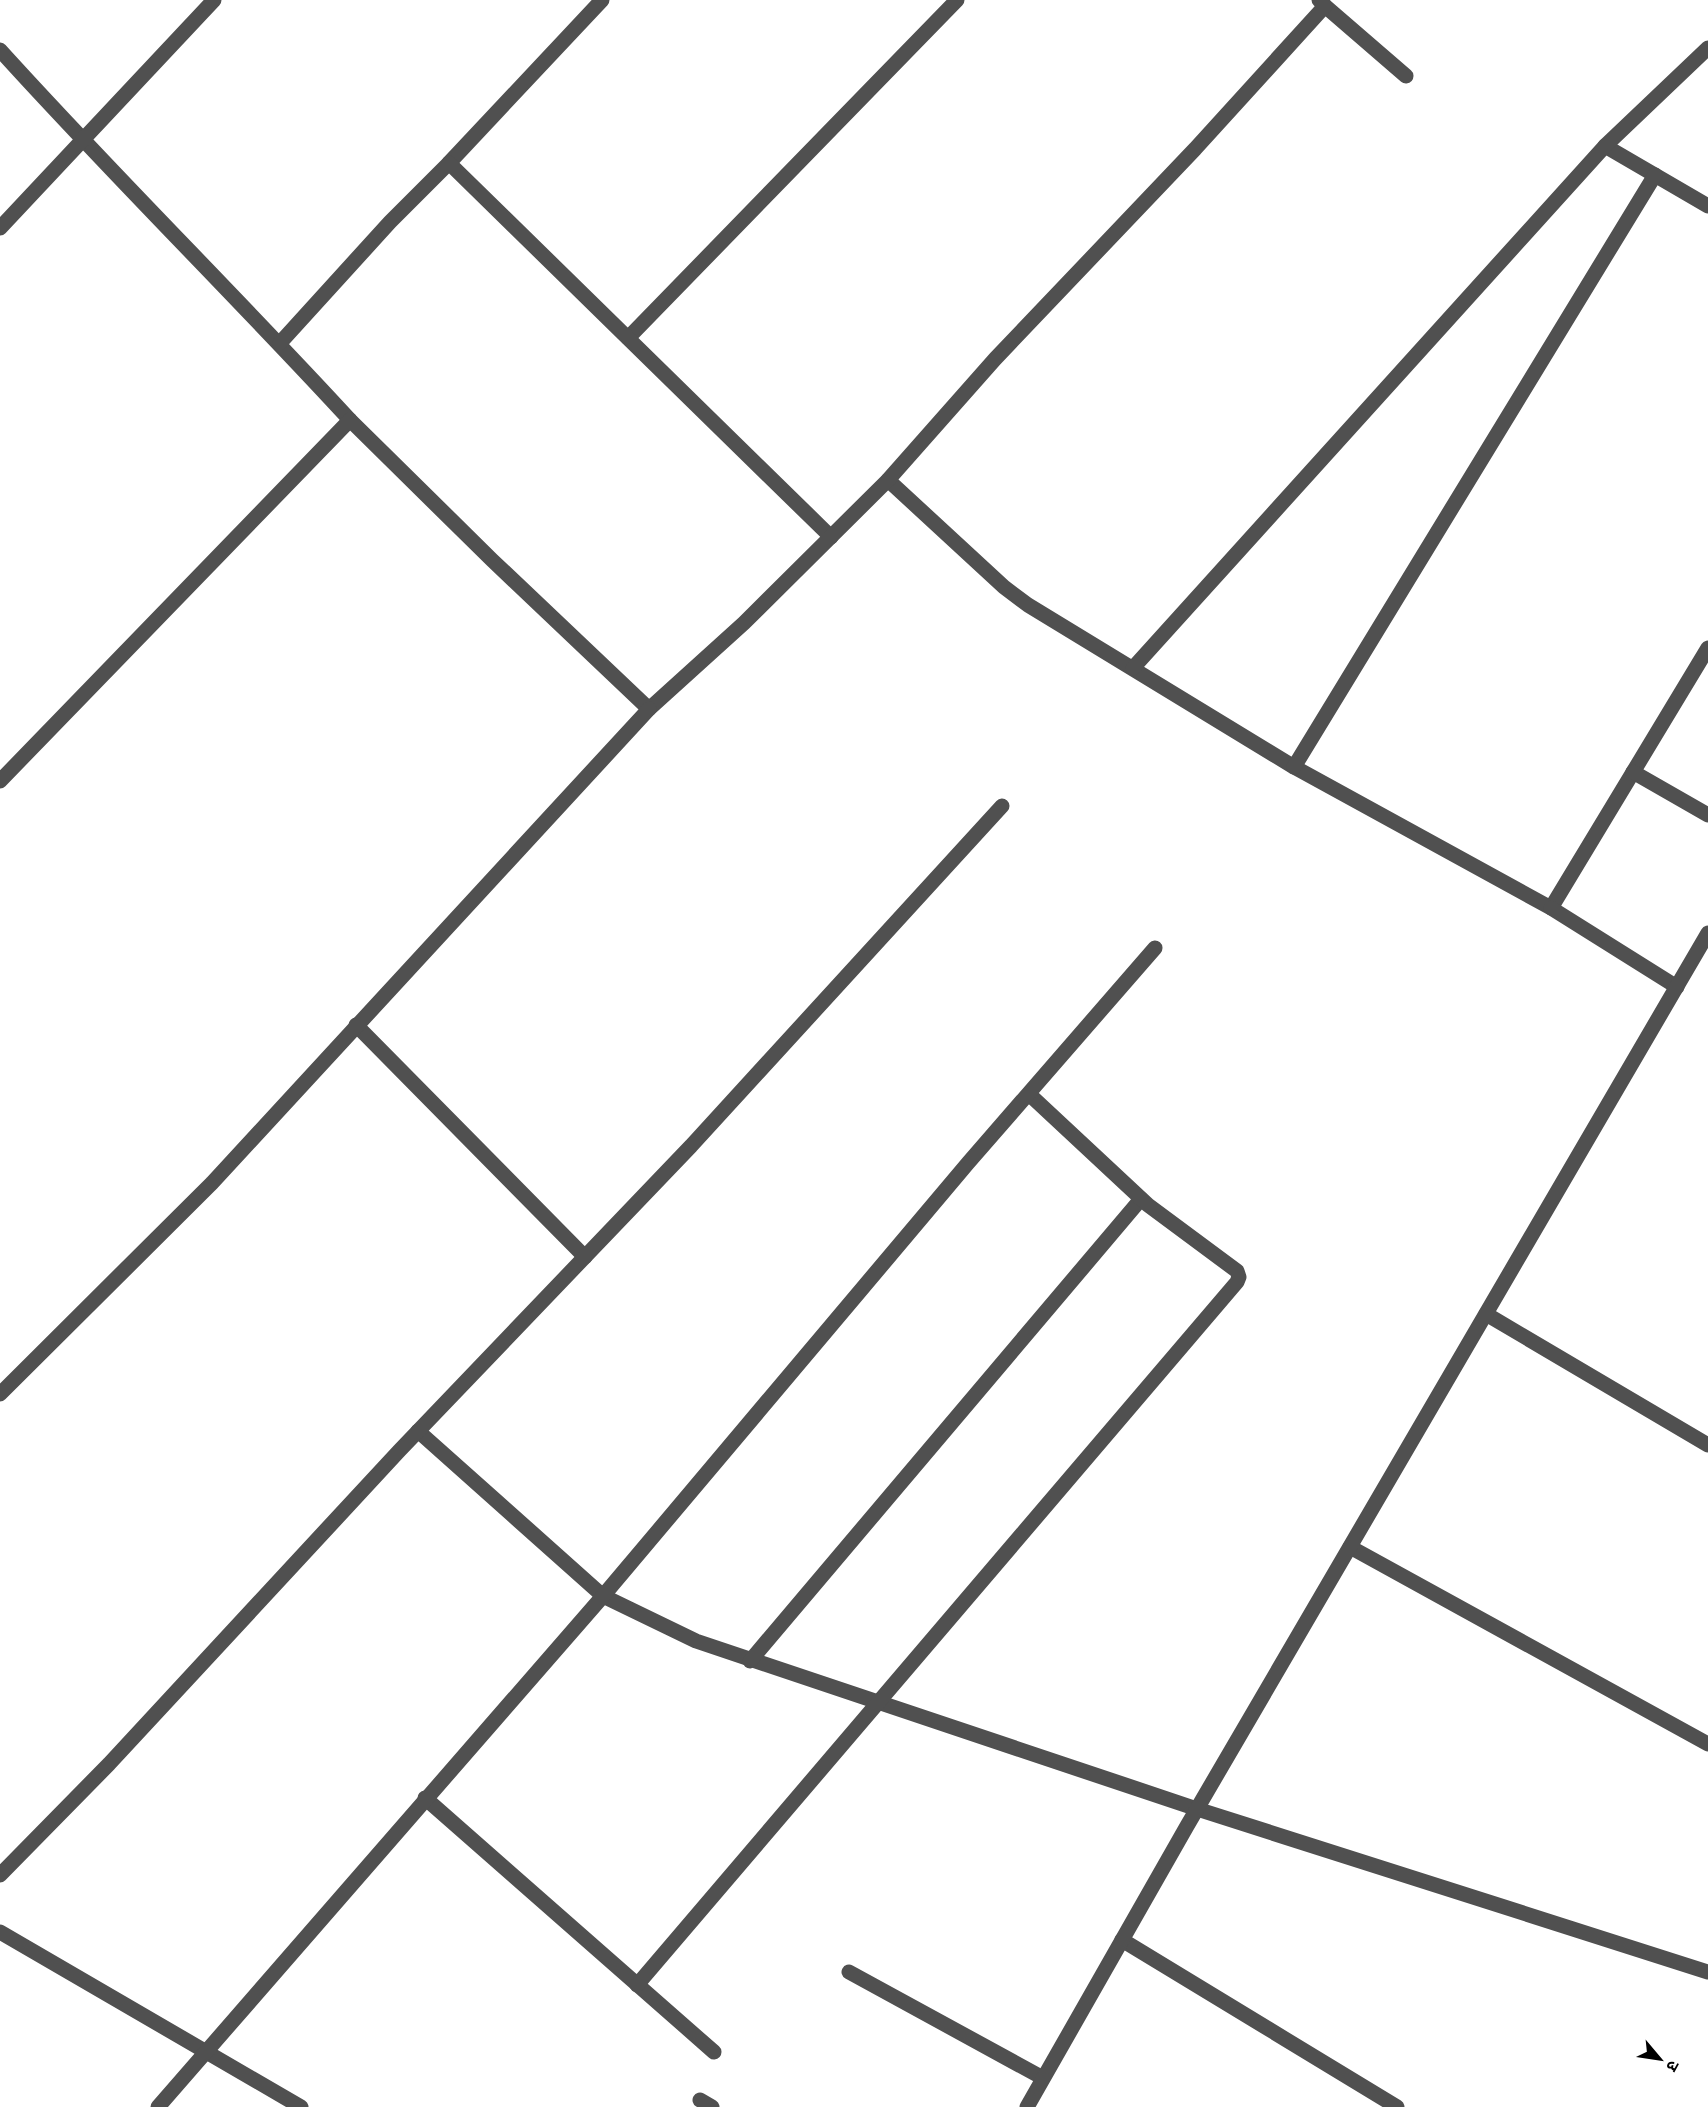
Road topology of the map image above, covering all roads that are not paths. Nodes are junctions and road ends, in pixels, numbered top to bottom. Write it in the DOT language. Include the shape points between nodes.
graph roads {
  1 [pos="214,0"];
  2 [pos="602,0"];
  3 [pos="957,0"];
  4 [pos="1322,3"];
  5 [pos="1708,48"];
  6 [pos="0,50"];
  7 [pos="1406,76"];
  8 [pos="83,142"];
  9 [pos="1605,146"];
  10 [pos="449,163"];
  11 [pos="1655,175"];
  12 [pos="1708,206"];
  13 [pos="0,228"];
  14 [pos="628,338"];
  15 [pos="280,343"];
  16 [pos="350,420"];
  17 [pos="888,480"];
  18 [pos="831,537"];
  19 [pos="1708,648"];
  20 [pos="1133,668"];
  21 [pos="649,709"];
  22 [pos="1294,768"];
  23 [pos="1633,772"];
  24 [pos="0,781"];
  25 [pos="1002,806"];
  26 [pos="1708,815"];
  27 [pos="1551,908"];
  28 [pos="1708,933"];
  29 [pos="1155,948"];
  30 [pos="1677,987"];
  31 [pos="356,1025"];
  32 [pos="1030,1095"];
  33 [pos="1140,1199"];
  34 [pos="585,1257"];
  35 [pos="1486,1314"];
  36 [pos="0,1394"];
  37 [pos="418,1431"];
  38 [pos="1708,1445"];
  39 [pos="1350,1547"];
  40 [pos="603,1596"];
  41 [pos="750,1661"];
  42 [pos="877,1702"];
  43 [pos="1708,1744"];
  44 [pos="425,1798"];
  45 [pos="1197,1809"];
  46 [pos="0,1875"];
  47 [pos="0,1932"];
  48 [pos="1122,1940"];
  49 [pos="849,1972"];
  50 [pos="1708,1972"];
  51 [pos="637,1985"];
  52 [pos="206,2052"];
  53 [pos="714,2052"];
  54 [pos="1043,2078"];
  55 [pos="158,2107"];
  56 [pos="301,2107"];
  57 [pos="1027,2107"];
  58 [pos="1397,2107"];
  1 -- 8 [label="street"];
  2 -- 10 [label="street"];
  3 -- 14 [label="street"];
  4 -- 7 [label="street"];
  4 -- 17 [label="street" via="1195,149 995,359"];
  5 -- 9 [label="street"];
  6 -- 8 [label="street"];
  8 -- 13 [label="street"];
  8 -- 15 [label="street"];
  9 -- 11 [label="street"];
  9 -- 20 [label="street"];
  10 -- 14 [label="street"];
  10 -- 15 [label="street"];
  11 -- 12 [label="street"];
  11 -- 22 [label="street"];
  14 -- 18 [label="street"];
  15 -- 16 [label="street"];
  16 -- 21 [label="street"];
  16 -- 24 [label="street"];
  17 -- 18 [label="street"];
  17 -- 20 [label="street" via="1004,587"];
  18 -- 21 [label="street"];
  19 -- 23 [label="street"];
  20 -- 22 [label="street"];
  21 -- 31 [label="street"];
  22 -- 27 [label="street"];
  23 -- 26 [label="street"];
  23 -- 27 [label="street"];
  25 -- 34 [label="street"];
  27 -- 30 [label="street"];
  28 -- 30 [label="street"];
  29 -- 32 [label="street"];
  30 -- 35 [label="street"];
  31 -- 34 [label="street"];
  31 -- 36 [label="street" via="212,1183"];
  32 -- 33 [label="street"];
  32 -- 40 [label="street" via="968,1163"];
  33 -- 41 [label="street"];
  33 -- 42 [label="street" via="1237,1271 1237,1282"];
  34 -- 37 [label="street"];
  35 -- 38 [label="street"];
  35 -- 39 [label="street"];
  37 -- 40 [label="street"];
  37 -- 46 [label="street" via="109,1764"];
  39 -- 43 [label="street"];
  39 -- 45 [label="street"];
  40 -- 41 [label="street" via="686,1636"];
  40 -- 44 [label="street"];
  41 -- 42 [label="street"];
  42 -- 45 [label="street"];
  42 -- 51 [label="street"];
  44 -- 51 [label="street"];
  44 -- 52 [label="street"];
  45 -- 48 [label="street"];
  45 -- 50 [label="street"];
  47 -- 52 [label="street"];
  48 -- 54 [label="street"];
  48 -- 58 [label="street"];
  49 -- 54 [label="street"];
  51 -- 53 [label="street"];
  52 -- 55 [label="street"];
  52 -- 56 [label="street"];
  54 -- 57 [label="street"];
}
